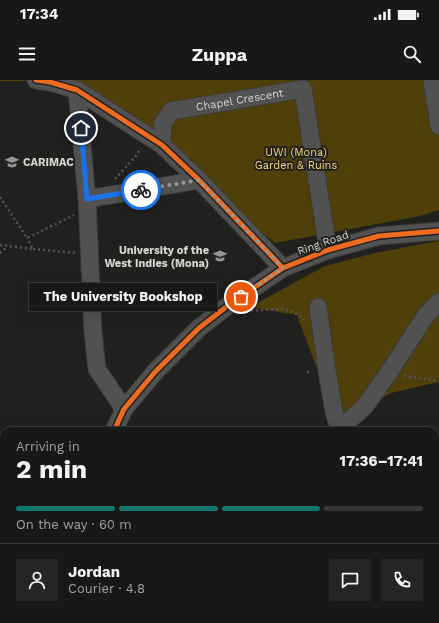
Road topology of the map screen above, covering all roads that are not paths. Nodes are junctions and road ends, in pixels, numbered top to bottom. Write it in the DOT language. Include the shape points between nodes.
graph roads {
  1 [pos="36,80"];
  2 [pos="432,80"];
  3 [pos="77,90"];
  4 [pos="439,126"];
  5 [pos="155,141"];
  6 [pos="199,180"];
  7 [pos="87,203"];
  8 [pos="439,231"];
  9 [pos="328,250"];
  10 [pos="283,268"];
  11 [pos="439,302"];
  12 [pos="318,307"];
  13 [pos="124,408"];
  14 [pos="116,427"];
  15 [pos="339,427"];
  16 [pos="343,427"];
  1 -- 3 [label="street"];
  2 -- 4 [label="street"];
  3 -- 5 [label="street"];
  3 -- 7 [label="street"];
  5 -- 6 [label="street"];
  5 -- 9 [label="street, Chapel Crescent" via="171,111 303,89"];
  6 -- 7 [label="street" via="110,195"];
  6 -- 10 [label="street"];
  7 -- 13 [label="street" via="97,369"];
  8 -- 9 [label="street, Ring Road" via="379,236"];
  9 -- 10 [label="street, Ring Road"];
  10 -- 13 [label="street, Ring Road" via="199,328 155,372"];
  11 -- 16 [label="street" via="426,315 365,406"];
  12 -- 15 [label="street" via="326,371"];
  13 -- 14 [label="street, Ring Road"];
}
